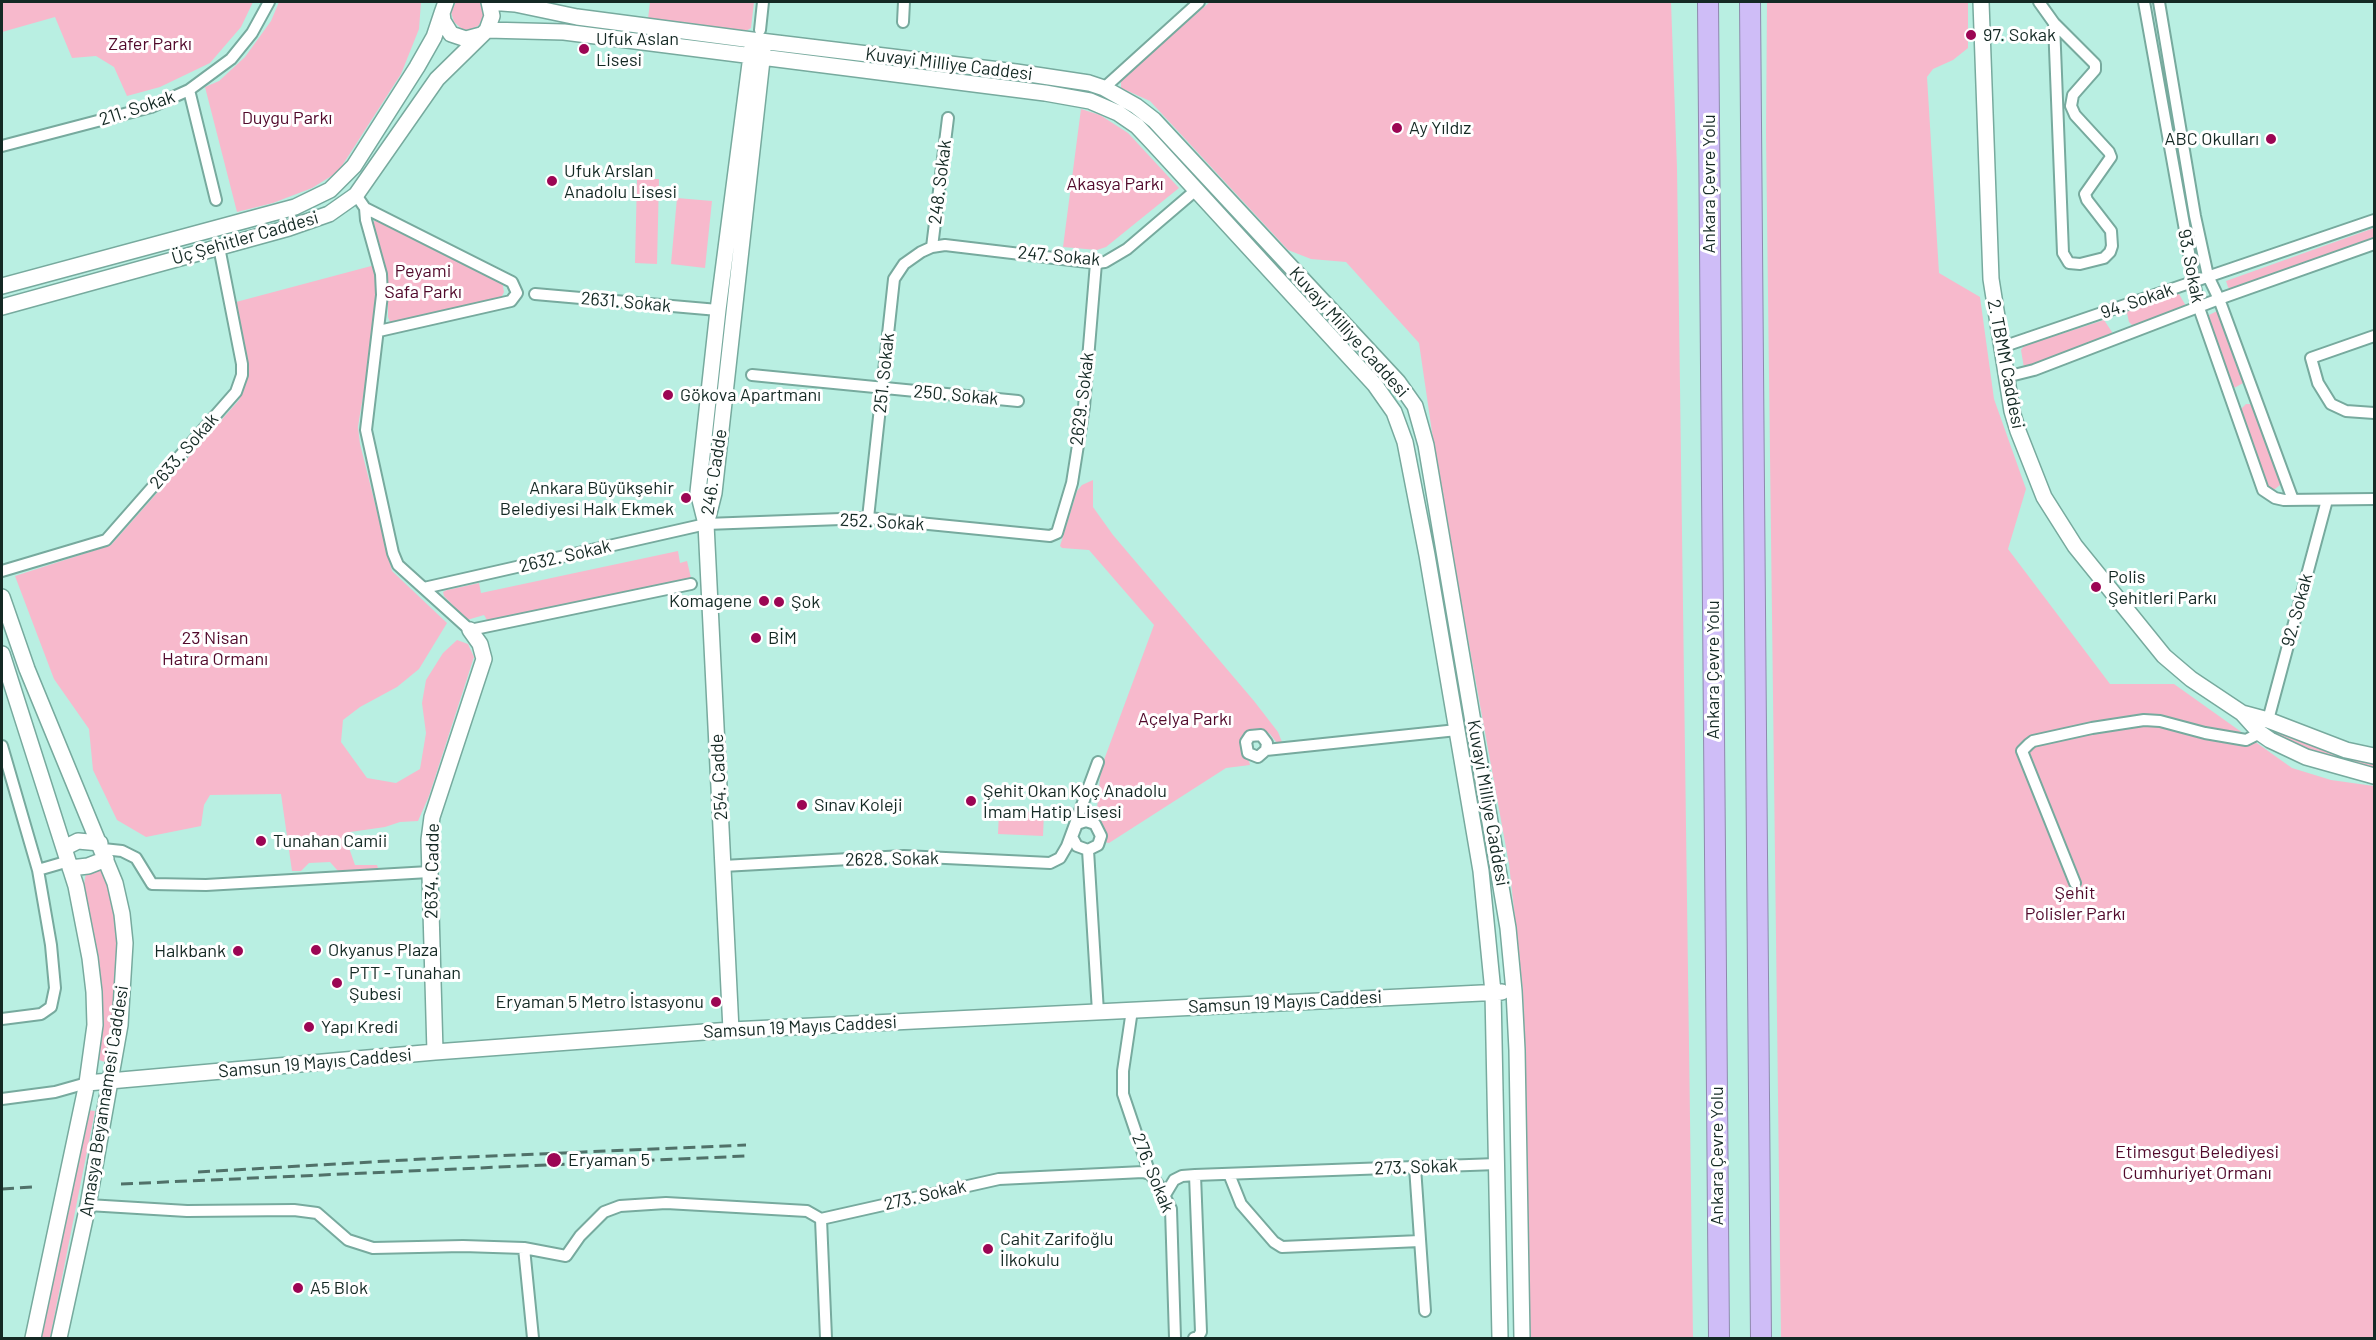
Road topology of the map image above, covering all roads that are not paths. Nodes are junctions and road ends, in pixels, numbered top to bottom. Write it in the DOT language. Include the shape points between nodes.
graph roads {
  1 [pos="269,2"];
  2 [pos="489,2"];
  3 [pos="763,2"];
  4 [pos="904,2"];
  5 [pos="1199,2"];
  6 [pos="1708,2"];
  7 [pos="1750,2"];
  8 [pos="1981,2"];
  9 [pos="2039,2"];
  10 [pos="2144,2"];
  11 [pos="2159,2"];
  12 [pos="444,5"];
  13 [pos="903,22"];
  14 [pos="2054,23"];
  15 [pos="484,33"];
  16 [pos="759,37"];
  17 [pos="756,58"];
  18 [pos="2172,77"];
  19 [pos="2157,79"];
  20 [pos="1104,88"];
  21 [pos="189,90"];
  22 [pos="948,118"];
  23 [pos="2,146"];
  24 [pos="1196,190"];
  25 [pos="216,200"];
  26 [pos="361,201"];
  27 [pos="2374,220"];
  28 [pos="2374,244"];
  29 [pos="219,247"];
  30 [pos="932,247"];
  31 [pos="1096,263"];
  32 [pos="2208,276"];
  33 [pos="2193,282"];
  34 [pos="2,286"];
  35 [pos="535,294"];
  36 [pos="1317,296"];
  37 [pos="2219,299"];
  38 [pos="2,307"];
  39 [pos="1303,307"];
  40 [pos="2199,308"];
  41 [pos="718,310"];
  42 [pos="379,331"];
  43 [pos="2374,336"];
  44 [pos="2002,347"];
  45 [pos="752,375"];
  46 [pos="2006,377"];
  47 [pos="882,387"];
  48 [pos="2253,395"];
  49 [pos="1018,400"];
  50 [pos="2232,403"];
  51 [pos="2374,413"];
  52 [pos="2374,499"];
  53 [pos="2293,500"];
  54 [pos="2327,500"];
  55 [pos="868,518"];
  56 [pos="706,524"];
  57 [pos="1057,534"];
  58 [pos="2,571"];
  59 [pos="691,584"];
  60 [pos="424,588"];
  61 [pos="2,597"];
  62 [pos="470,630"];
  63 [pos="2,657"];
  64 [pos="2264,727"];
  65 [pos="1457,730"];
  66 [pos="2,746"];
  67 [pos="1266,750"];
  68 [pos="2374,756"];
  69 [pos="1098,762"];
  70 [pos="2374,776"];
  71 [pos="1074,828"];
  72 [pos="103,850"];
  73 [pos="1088,850"];
  74 [pos="68,859"];
  75 [pos="723,866"];
  76 [pos="38,870"];
  77 [pos="429,872"];
  78 [pos="2075,883"];
  79 [pos="1514,991"];
  80 [pos="1493,992"];
  81 [pos="1132,1010"];
  82 [pos="1098,1012"];
  83 [pos="2,1019"];
  84 [pos="731,1030"];
  85 [pos="435,1052"];
  86 [pos="110,1081"];
  87 [pos="87,1083"];
  88 [pos="2,1099"];
  89 [pos="1497,1164"];
  90 [pos="1415,1167"];
  91 [pos="1150,1174"];
  92 [pos="1229,1174"];
  93 [pos="1195,1175"];
  94 [pos="1165,1195"];
  95 [pos="88,1205"];
  96 [pos="821,1219"];
  97 [pos="1420,1241"];
  98 [pos="524,1248"];
  99 [pos="1425,1311"];
  100 [pos="33,1338"];
  101 [pos="59,1338"];
  102 [pos="533,1338"];
  103 [pos="826,1338"];
  104 [pos="1175,1338"];
  105 [pos="1194,1338"];
  106 [pos="1500,1338"];
  107 [pos="1522,1338"];
  108 [pos="1719,1338"];
  109 [pos="1761,1338"];
  1 -- 21 [label="street, 211. Sokak" via="252,33 231,59"];
  2 -- 15 [label="main road" via="492,16"];
  2 -- 16 [label="main road, Kuvayi Milliye Caddesi" via="577,17"];
  3 -- 16 [label="street"];
  4 -- 13 [label="street"];
  5 -- 20 [label="street"];
  6 -- 108 [label="highway, Ankara Çevre Yolu"];
  7 -- 109 [label="highway"];
  8 -- 44 [label="main road, 2. TBMM Caddesi" via="1991,279"];
  9 -- 14 [label="street"];
  10 -- 19 [label="street, 93. Sokak"];
  11 -- 18 [label="street, 93. Sokak"];
  12 -- 15 [label="main road, Kuvayi Milliye Caddesi" via="446,28 458,38"];
  12 -- 34 [label="main road, Üç Şehitler Caddesi" via="434,37 417,68 354,166 330,190 295,207"];
  14 -- 14 [label="street" via="2063,253 2069,262 2080,264 2104,258 2112,246 2111,231 2085,194 2111,157 2071,106 2073,95 2095,70 2095,64"];
  15 -- 17 [label="main road, Kuvayi Milliye Caddesi" via="564,32"];
  15 -- 26 [label="main road, Üç Şehitler Caddesi" via="437,80"];
  16 -- 17 [label="main road"];
  16 -- 20 [label="main road, Kuvayi Milliye Caddesi" via="1017,72"];
  17 -- 24 [label="main road, Kuvayi Milliye Caddesi" via="1090,101 1137,126"];
  17 -- 41 [label="main road, 246. Cadde"];
  17 -- 56 [label="main road, 246. Cadde" via="714,494"];
  18 -- 19 [label="street"];
  18 -- 32 [label="street, 93. Sokak"];
  19 -- 33 [label="street, 93. Sokak"];
  20 -- 36 [label="main road, Kuvayi Milliye Caddesi" via="1154,120"];
  21 -- 23 [label="street, 211. Sokak" via="151,107"];
  21 -- 25 [label="street"];
  22 -- 30 [label="street, 248. Sokak"];
  24 -- 31 [label="street, 247. Sokak" via="1113,259"];
  24 -- 39 [label="main road, Kuvayi Milliye Caddesi"];
  26 -- 29 [label="main road, Üç Şehitler Caddesi" via="289,228"];
  26 -- 42 [label="street" via="381,274"];
  26 -- 42 [label="street" via="512,282 517,293 511,301"];
  27 -- 32 [label="street, 94. Sokak"];
  28 -- 37 [label="street, 94. Sokak"];
  29 -- 38 [label="main road, Üç Şehitler Caddesi"];
  29 -- 58 [label="street, 2633. Sokak" via="242,364 236,392 106,540"];
  30 -- 31 [label="street, 247. Sokak" via="963,246"];
  30 -- 47 [label="street, 251. Sokak" via="910,258 894,279"];
  31 -- 57 [label="street, 2629. Sokak" via="1084,407 1072,483"];
  32 -- 33 [label="street, 94. Sokak"];
  32 -- 37 [label="street, 93. Sokak"];
  33 -- 40 [label="street, 93. Sokak"];
  33 -- 44 [label="street, 94. Sokak"];
  35 -- 41 [label="street, 2631. Sokak"];
  36 -- 39 [label="main road"];
  36 -- 79 [label="main road, Kuvayi Milliye Caddesi" via="1398,382 1415,406 1422,429 1501,879"];
  37 -- 40 [label="street, 94. Sokak"];
  37 -- 48 [label="street, 93. Sokak"];
  39 -- 65 [label="main road, Kuvayi Milliye Caddesi" via="1375,385 1399,422"];
  40 -- 46 [label="street, 94. Sokak"];
  40 -- 50 [label="street, 93. Sokak"];
  41 -- 56 [label="main road, 246. Cadde" via="698,492"];
  42 -- 60 [label="street" via="368,412 369,447 395,559"];
  43 -- 51 [label="street" via="2311,358 2318,383 2331,404 2346,411"];
  44 -- 46 [label="main road, 2. TBMM Caddesi"];
  45 -- 47 [label="street, 250. Sokak"];
  46 -- 64 [label="main road, 2. TBMM Caddesi" via="2025,450 2044,497 2070,538 2164,656 2191,679"];
  47 -- 49 [label="street, 250. Sokak"];
  47 -- 55 [label="street, 251. Sokak"];
  48 -- 50 [label="street"];
  48 -- 53 [label="street, 93. Sokak"];
  50 -- 53 [label="street, 93. Sokak" via="2263,490 2275,498"];
  52 -- 54 [label="street, 93. Sokak"];
  53 -- 54 [label="street, 93. Sokak"];
  54 -- 64 [label="street, 92. Sokak"];
  55 -- 56 [label="street, 252. Sokak"];
  55 -- 57 [label="street, 252. Sokak"];
  56 -- 60 [label="street, 2632. Sokak"];
  56 -- 75 [label="main road, 254. Cadde"];
  59 -- 62 [label="street"];
  60 -- 62 [label="street"];
  61 -- 72 [label="main road, Amasya Beyannamesi Caddesi" via="27,669"];
  62 -- 77 [label="main road, 2634. Cadde" via="480,644 483,659 432,817"];
  63 -- 74 [label="main road, Amasya Beyannamesi Caddesi"];
  64 -- 68 [label="main road, 2. TBMM Caddesi"];
  64 -- 70 [label="main road, 2. TBMM Caddesi" via="2306,758"];
  64 -- 78 [label="street" via="2246,740 2144,720 2029,744 2022,751"];
  65 -- 67 [label="street"];
  65 -- 80 [label="main road, Kuvayi Milliye Caddesi" via="1481,871"];
  66 -- 76 [label="street"];
  69 -- 71 [label="street"];
  71 -- 73 [label="street" via="1074,842"];
  71 -- 73 [label="street" via="1086,821 1099,827 1100,841"];
  71 -- 75 [label="street, 2628. Sokak" via="1060,858 1050,863 904,856"];
  72 -- 74 [label="main road" via="88,866"];
  72 -- 74 [label="main road" via="78,842"];
  72 -- 77 [label="street" via="122,851 136,858 152,884 206,885"];
  72 -- 86 [label="main road, Amasya Beyannamesi Caddesi" via="115,883 125,943 120,1025"];
  73 -- 82 [label="street"];
  74 -- 76 [label="street"];
  74 -- 87 [label="main road, Amasya Beyannamesi Caddesi" via="84,923 94,992 95,1025"];
  75 -- 84 [label="main road, 254. Cadde"];
  76 -- 83 [label="street" via="51,945 53,1001 41,1014"];
  77 -- 85 [label="main road, 2634. Cadde"];
  79 -- 80 [label="main road, Samsun 19 Mayıs Caddesi"];
  79 -- 107 [label="main road, Kuvayi Milliye Caddesi"];
  80 -- 81 [label="main road, Samsun 19 Mayıs Caddesi"];
  80 -- 89 [label="main road, Kuvayi Milliye Caddesi"];
  81 -- 82 [label="main road, Samsun 19 Mayıs Caddesi"];
  81 -- 91 [label="street, 276. Sokak" via="1123,1094"];
  82 -- 84 [label="main road, Samsun 19 Mayıs Caddesi"];
  84 -- 85 [label="main road, Samsun 19 Mayıs Caddesi"];
  85 -- 86 [label="main road, Samsun 19 Mayıs Caddesi"];
  86 -- 87 [label="main road, Samsun 19 Mayıs Caddesi"];
  86 -- 95 [label="main road, Amasya Beyannamesi Caddesi"];
  87 -- 88 [label="street" via="56,1092"];
  87 -- 100 [label="main road, Amasya Beyannamesi Caddesi"];
  89 -- 90 [label="street, 273. Sokak"];
  89 -- 106 [label="main road, Kuvayi Milliye Caddesi"];
  90 -- 92 [label="street, 273. Sokak"];
  90 -- 97 [label="street"];
  91 -- 94 [label="street, 276. Sokak"];
  91 -- 96 [label="street, 273. Sokak" via="999,1179"];
  92 -- 93 [label="street, 273. Sokak"];
  92 -- 97 [label="street" via="1241,1204 1282,1247"];
  93 -- 94 [label="street, 273. Sokak" via="1174,1180"];
  93 -- 105 [label="street, 276. Sokak" via="1201,1332"];
  94 -- 104 [label="street, 276. Sokak" via="1171,1209"];
  95 -- 98 [label="street" via="187,1211 294,1210 317,1214 348,1240 373,1248"];
  95 -- 101 [label="main road, Amasya Beyannamesi Caddesi"];
  96 -- 98 [label="street" via="807,1211 666,1203 620,1206 604,1212 566,1256"];
  96 -- 103 [label="street"];
  97 -- 99 [label="street"];
  98 -- 102 [label="street"];
}
